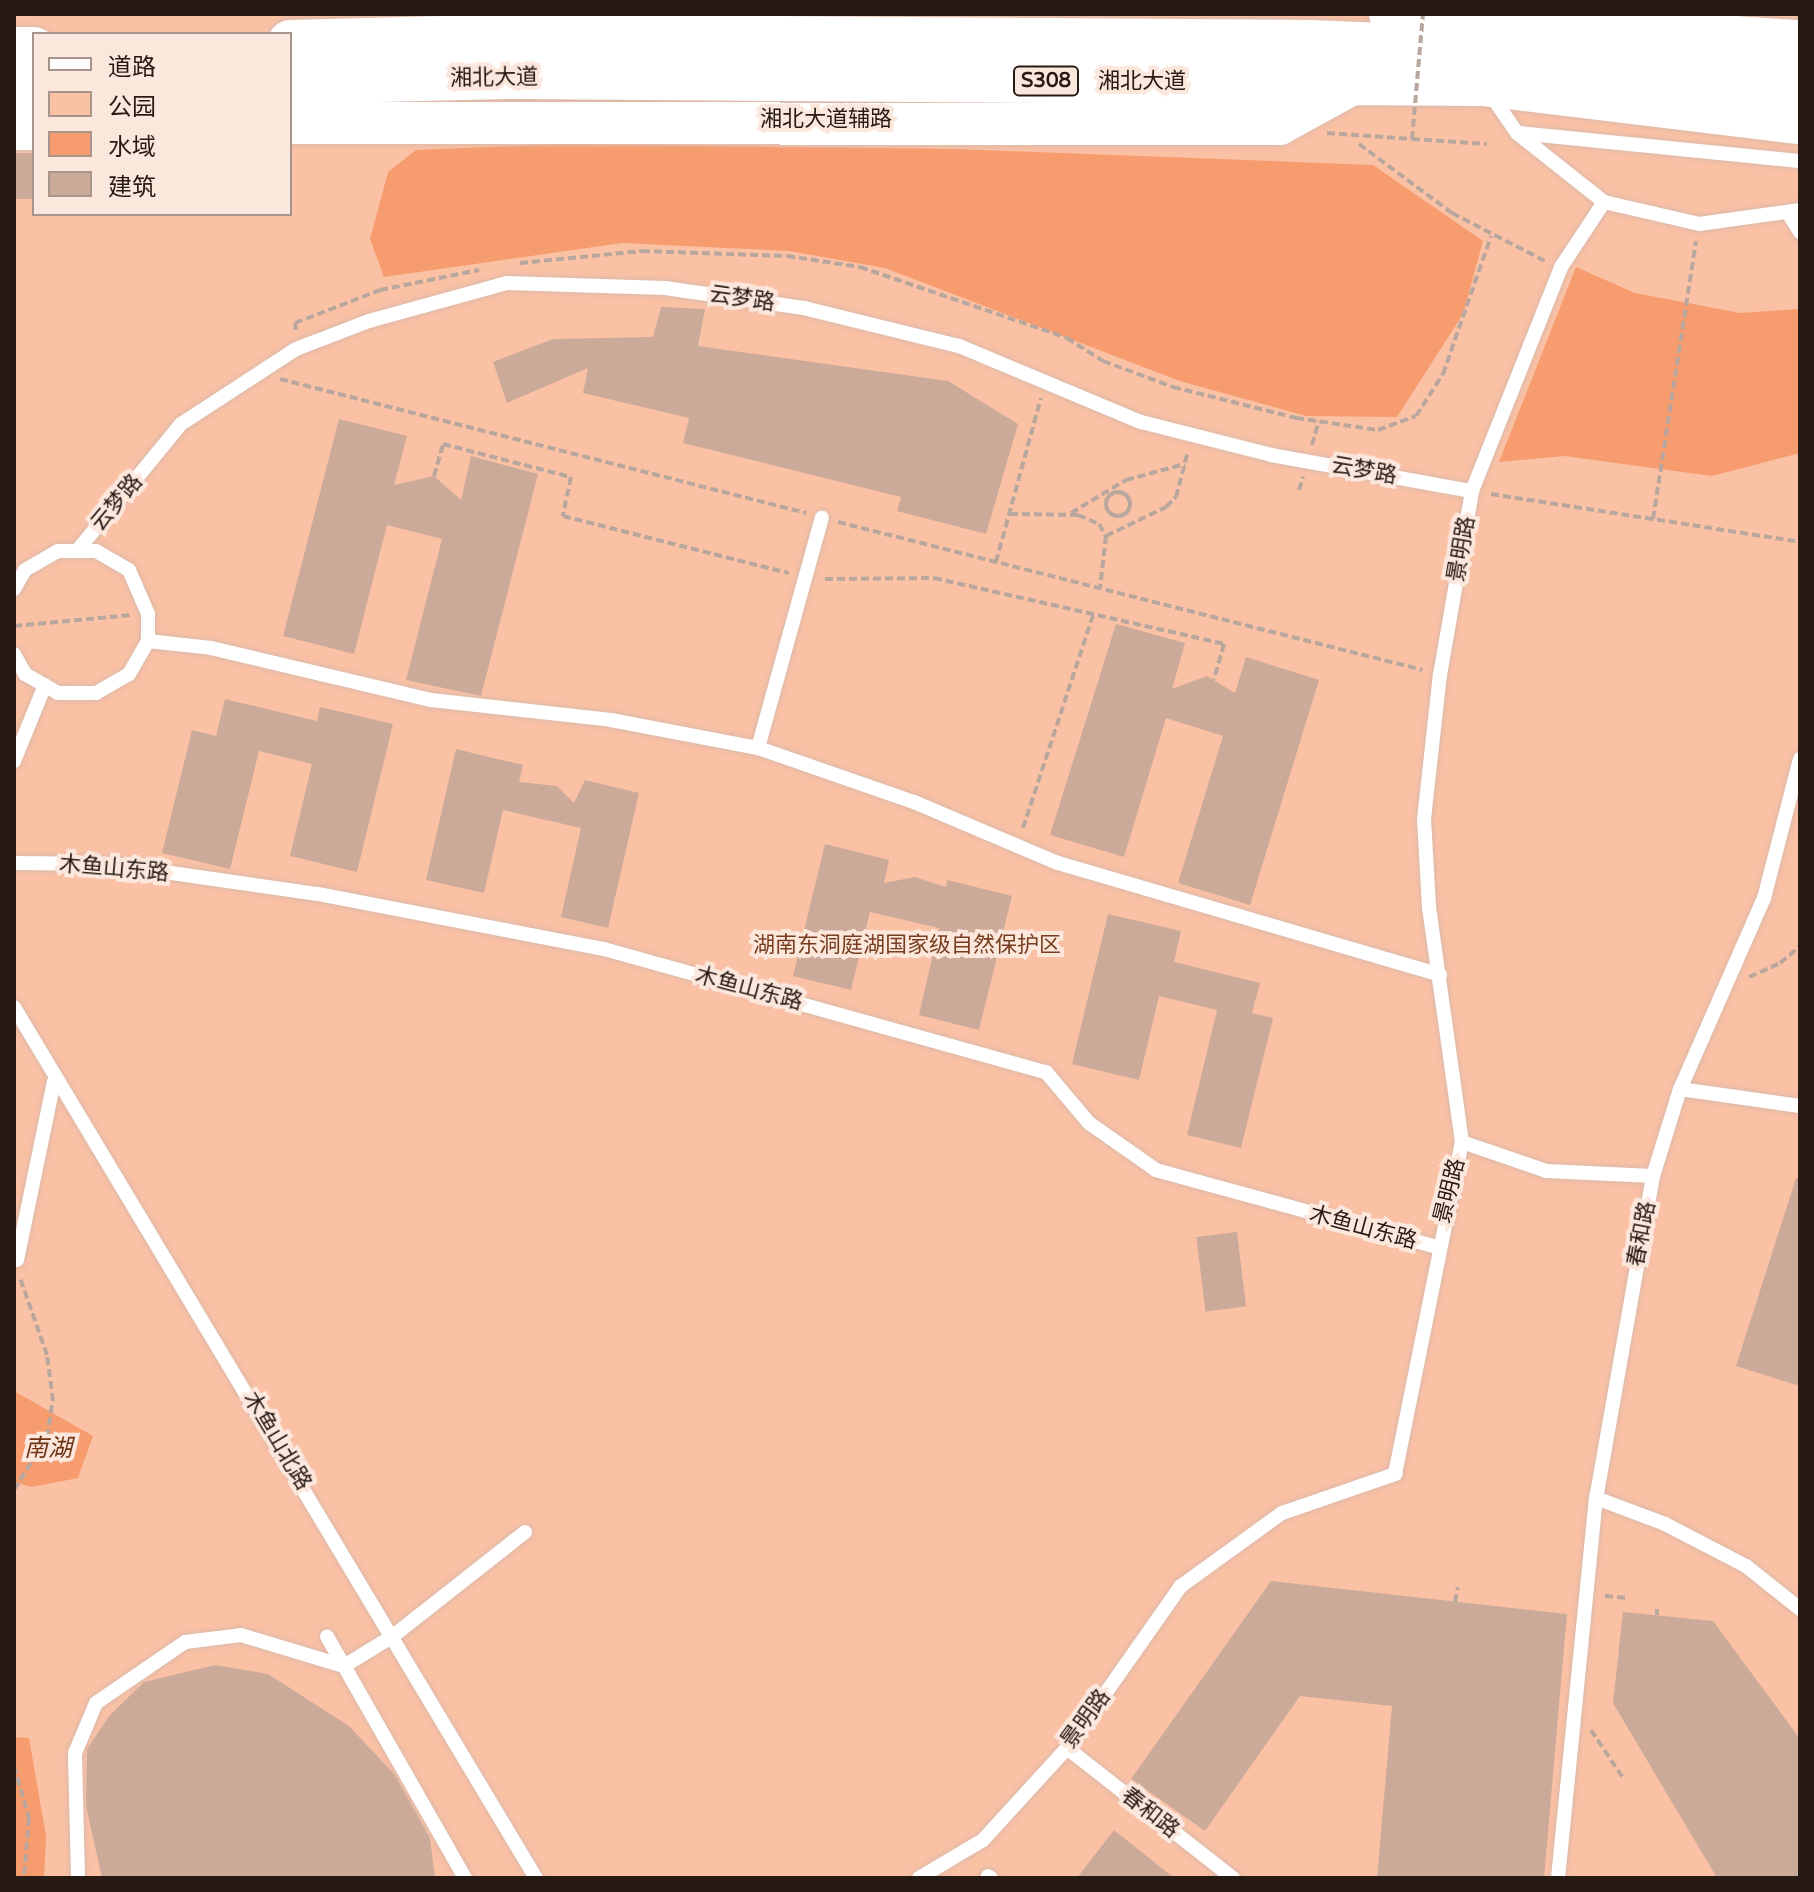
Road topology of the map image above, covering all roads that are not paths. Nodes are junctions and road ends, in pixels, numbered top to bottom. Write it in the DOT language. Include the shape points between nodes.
graph roads {
  1 [pos="1390,14"];
  2 [pos="611,26"];
  3 [pos="385,27"];
  4 [pos="995,27"];
  5 [pos="1800,41"];
  6 [pos="292,42"];
  7 [pos="1800,80"];
  8 [pos="292,82"];
  9 [pos="1352,84"];
  10 [pos="1484,84"];
  11 [pos="1800,122"];
  12 [pos="292,123"];
  13 [pos="1517,133"];
  14 [pos="1800,161"];
  15 [pos="1604,202"];
  16 [pos="1795,213"];
  17 [pos="1800,232"];
  18 [pos="1472,491"];
  19 [pos="822,518"];
  20 [pos="77,551"];
  21 [pos="14,589"];
  22 [pos="148,641"];
  23 [pos="14,654"];
  24 [pos="45,685"];
  25 [pos="758,748"];
  26 [pos="1800,759"];
  27 [pos="14,761"];
  28 [pos="14,863"];
  29 [pos="1440,975"];
  30 [pos="14,1007"];
  31 [pos="54,1082"];
  32 [pos="1680,1089"];
  33 [pos="1800,1106"];
  34 [pos="1462,1142"];
  35 [pos="1653,1176"];
  36 [pos="1437,1247"];
  37 [pos="17,1260"];
  38 [pos="1596,1498"];
  39 [pos="525,1532"];
  40 [pos="1800,1609"];
  41 [pos="327,1636"];
  42 [pos="393,1636"];
  43 [pos="344,1666"];
  44 [pos="1067,1748"];
  45 [pos="460,1874"];
  46 [pos="78,1878"];
  47 [pos="536,1878"];
  48 [pos="919,1878"];
  49 [pos="1233,1878"];
  50 [pos="1558,1878"];
  1 -- 5 [label="main road"];
  2 -- 3 [label="highway, 湘北大道 / S308"];
  2 -- 4 [label="highway, 湘北大道 / S308"];
  3 -- 6 [label="highway, 湘北大道 / S308"];
  4 -- 7 [label="highway, 湘北大道 / S308" via="1481,49"];
  8 -- 9 [label="highway, 湘北大道 / S308" via="518,77"];
  9 -- 10 [label="highway, 湘北大道 / S308"];
  9 -- 12 [label="main road, 湘北大道辅路" via="1279,124"];
  10 -- 11 [label="highway, 湘北大道 / S308"];
  10 -- 13 [label="lane"];
  13 -- 14 [label="lane"];
  13 -- 15 [label="lane"];
  15 -- 16 [label="lane" via="1699,224"];
  15 -- 18 [label="lane, 景明路" via="1561,267"];
  16 -- 17 [label="lane"];
  18 -- 20 [label="lane, 云梦路" via="1308,461 1141,422 959,346 804,308 665,288 507,283 369,321 296,349 181,424"];
  18 -- 29 [label="lane, 景明路" via="1440,675 1424,819"];
  19 -- 25 [label="lane"];
  20 -- 21 [label="lane" via="58,551 25,570"];
  20 -- 22 [label="lane" via="96,551 129,570 148,614"];
  22 -- 24 [label="lane" via="129,674 96,693 58,693"];
  22 -- 25 [label="lane" via="211,648 431,700 611,720"];
  23 -- 24 [label="lane" via="25,674"];
  24 -- 27 [label="lane"];
  25 -- 29 [label="lane" via="1017,845"];
  26 -- 32 [label="lane, 春和路" via="1764,898"];
  28 -- 36 [label="lane, 木鱼山东路" via="109,864 288,890 604,949 1046,1072 1089,1123 1156,1170"];
  29 -- 34 [label="lane, 景明路"];
  30 -- 31 [label="lane, 木鱼山北路"];
  31 -- 37 [label="lane"];
  31 -- 42 [label="lane, 木鱼山北路" via="213,1333"];
  32 -- 33 [label="lane"];
  32 -- 35 [label="lane, 春和路"];
  34 -- 35 [label="lane" via="1546,1171"];
  34 -- 36 [label="lane, 景明路"];
  35 -- 38 [label="lane, 春和路"];
  36 -- 44 [label="lane, 景明路" via="1395,1474 1282,1513 1181,1586"];
  38 -- 40 [label="lane" via="1665,1524 1746,1566"];
  38 -- 50 [label="lane, 春和路"];
  39 -- 42 [label="lane"];
  41 -- 43 [label="lane"];
  42 -- 43 [label="lane"];
  42 -- 47 [label="lane, 木鱼山北路"];
  43 -- 45 [label="lane"];
  43 -- 46 [label="lane" via="241,1635 185,1642 96,1703 75,1753"];
  44 -- 48 [label="lane, 景明路" via="983,1840"];
  44 -- 49 [label="lane, 春和路"];
}
